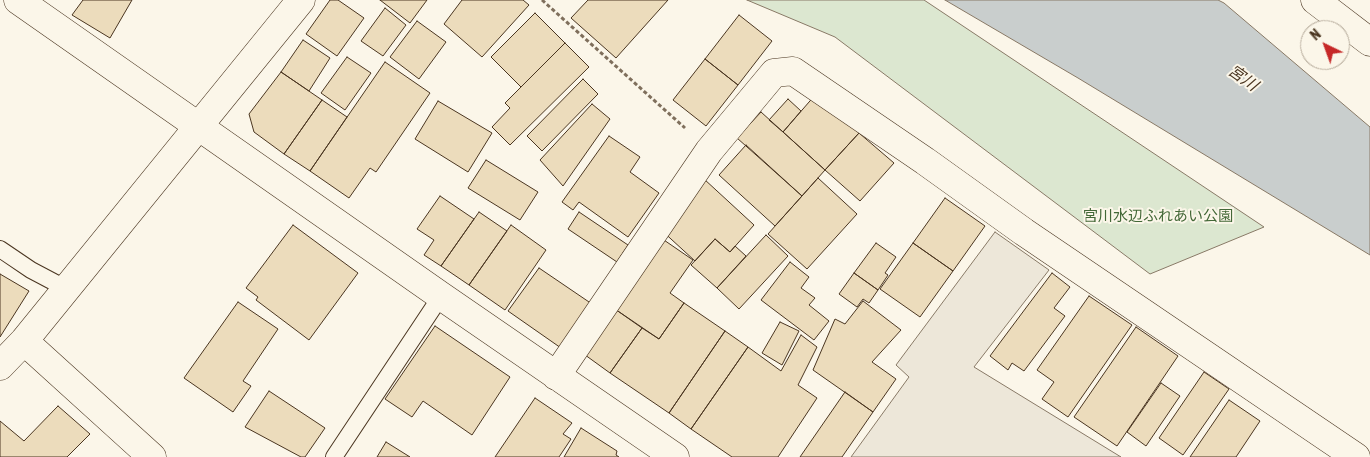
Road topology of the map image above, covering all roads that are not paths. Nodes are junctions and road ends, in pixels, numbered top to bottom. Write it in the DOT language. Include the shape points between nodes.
graph roads {
  1 [pos="18,0"];
  2 [pos="301,0"];
  3 [pos="1315,0"];
  4 [pos="1370,42"];
  5 [pos="198,127"];
  6 [pos="0,249"];
  7 [pos="67,289"];
  8 [pos="441,296"];
  9 [pos="24,341"];
  10 [pos="0,366"];
  11 [pos="556,376"];
  12 [pos="152,457"];
  13 [pos="334,457"];
  14 [pos="675,457"];
  15 [pos="1356,457"];
  1 -- 5 [label="street"];
  2 -- 5 [label="street"];
  3 -- 4 [label="street"];
  5 -- 7 [label="street"];
  5 -- 8 [label="street"];
  6 -- 7 [label="lane"];
  7 -- 9 [label="street"];
  8 -- 11 [label="street"];
  8 -- 13 [label="lane"];
  9 -- 10 [label="street"];
  9 -- 12 [label="street"];
  11 -- 14 [label="street"];
  11 -- 15 [label="street" via="710,150 774,73 793,71"];
}
